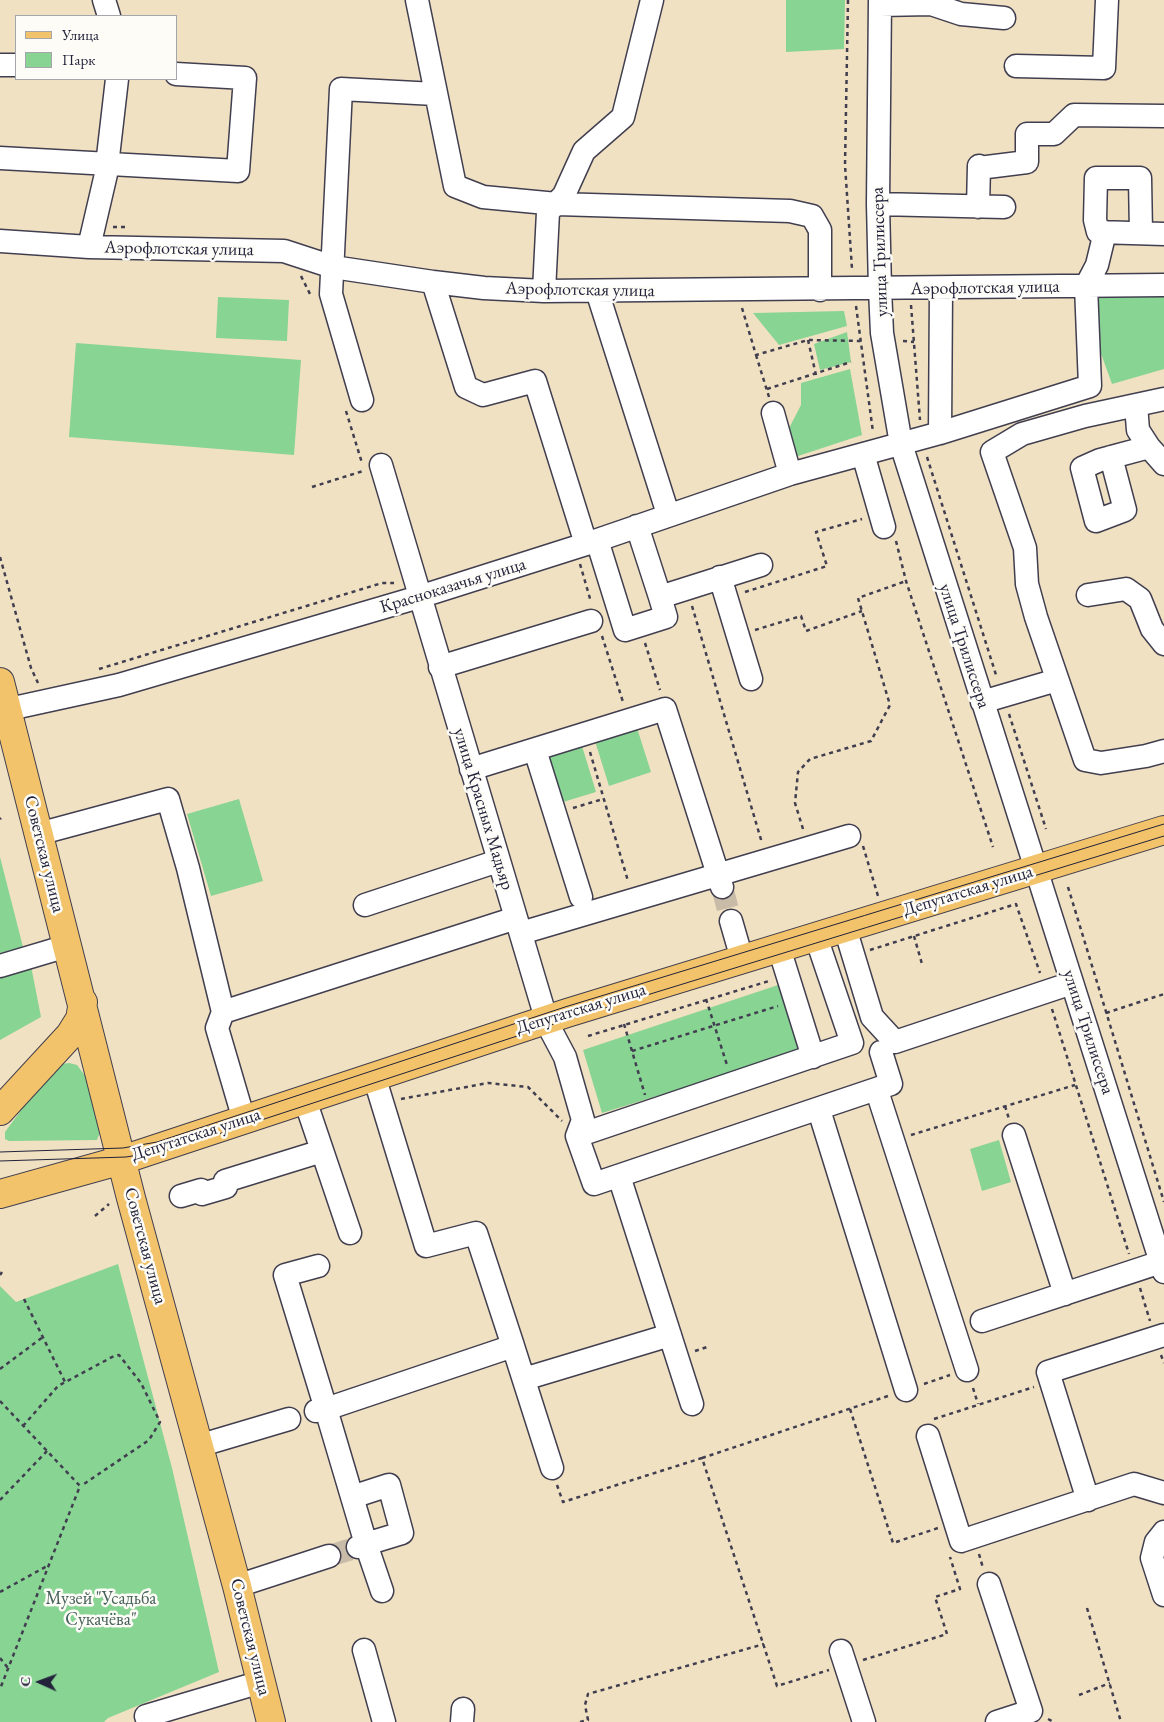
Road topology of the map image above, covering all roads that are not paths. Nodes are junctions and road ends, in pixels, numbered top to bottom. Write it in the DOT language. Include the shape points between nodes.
graph roads {
  1 [pos="104,0"];
  2 [pos="417,0"];
  3 [pos="652,0"];
  4 [pos="1107,0"];
  5 [pos="880,2"];
  6 [pos="109,15"];
  7 [pos="1004,18"];
  8 [pos="0,64"];
  9 [pos="15,65"];
  10 [pos="1016,66"];
  11 [pos="178,74"];
  12 [pos="117,80"];
  13 [pos="435,94"];
  14 [pos="1164,116"];
  15 [pos="0,158"];
  16 [pos="107,165"];
  17 [pos="557,204"];
  18 [pos="878,204"];
  19 [pos="978,207"];
  20 [pos="1004,207"];
  21 [pos="1105,232"];
  22 [pos="1141,233"];
  23 [pos="1164,234"];
  24 [pos="0,241"];
  25 [pos="89,247"];
  26 [pos="333,266"];
  27 [pos="433,282"];
  28 [pos="1164,285"];
  29 [pos="1086,286"];
  30 [pos="880,289"];
  31 [pos="941,289"];
  32 [pos="820,290"];
  33 [pos="544,291"];
  34 [pos="597,291"];
  35 [pos="1164,399"];
  36 [pos="354,403"];
  37 [pos="1136,405"];
  38 [pos="774,413"];
  39 [pos="921,438"];
  40 [pos="1149,447"];
  41 [pos="869,452"];
  42 [pos="1111,457"];
  43 [pos="1164,464"];
  44 [pos="381,465"];
  45 [pos="790,474"];
  46 [pos="668,514"];
  47 [pos="886,525"];
  48 [pos="637,526"];
  49 [pos="594,544"];
  50 [pos="761,565"];
  51 [pos="724,587"];
  52 [pos="1088,595"];
  53 [pos="660,597"];
  54 [pos="419,598"];
  55 [pos="1157,619"];
  56 [pos="595,620"];
  57 [pos="1164,644"];
  58 [pos="440,667"];
  59 [pos="752,679"];
  60 [pos="1057,680"];
  61 [pos="0,682"];
  62 [pos="993,699"];
  63 [pos="4,710"];
  64 [pos="535,750"];
  65 [pos="1164,751"];
  66 [pos="472,769"];
  67 [pos="1164,830"];
  68 [pos="38,834"];
  69 [pos="849,836"];
  70 [pos="489,864"];
  71 [pos="1036,870"];
  72 [pos="720,881"];
  73 [pos="581,897"];
  74 [pos="365,905"];
  75 [pos="731,921"];
  76 [pos="518,926"];
  77 [pos="845,928"];
  78 [pos="816,937"];
  79 [pos="67,946"];
  80 [pos="779,948"];
  81 [pos="742,960"];
  82 [pos="0,966"];
  83 [pos="1072,983"];
  84 [pos="83,1002"];
  85 [pos="222,1012"];
  86 [pos="546,1020"];
  87 [pos="880,1052"];
  88 [pos="813,1056"];
  89 [pos="43,1062"];
  90 [pos="101,1074"];
  91 [pos="374,1076"];
  92 [pos="877,1091"];
  93 [pos="305,1100"];
  94 [pos="0,1110"];
  95 [pos="819,1110"];
  96 [pos="244,1120"];
  97 [pos="1014,1135"];
  98 [pos="577,1136"];
  99 [pos="322,1151"];
  100 [pos="122,1160"];
  101 [pos="619,1176"];
  102 [pos="0,1194"];
  103 [pos="181,1196"];
  104 [pos="350,1233"];
  105 [pos="318,1266"];
  106 [pos="1162,1267"];
  107 [pos="1065,1294"];
  108 [pos="982,1321"];
  109 [pos="670,1335"];
  110 [pos="1160,1336"];
  111 [pos="513,1346"];
  112 [pos="967,1370"];
  113 [pos="524,1379"];
  114 [pos="906,1390"];
  115 [pos="692,1404"];
  116 [pos="321,1410"];
  117 [pos="289,1419"];
  118 [pos="928,1436"];
  119 [pos="198,1446"];
  120 [pos="554,1476"];
  121 [pos="1164,1493"];
  122 [pos="352,1496"];
  123 [pos="1088,1500"];
  124 [pos="1164,1532"];
  125 [pos="362,1545"];
  126 [pos="329,1556"];
  127 [pos="988,1584"];
  128 [pos="237,1586"];
  129 [pos="382,1591"];
  130 [pos="1164,1595"];
  131 [pos="364,1650"];
  132 [pos="843,1658"];
  133 [pos="261,1682"];
  134 [pos="148,1722"];
  135 [pos="271,1722"];
  136 [pos="384,1722"];
  137 [pos="864,1722"];
  138 [pos="997,1722"];
  1 -- 6 [label="street"];
  2 -- 13 [label="street"];
  3 -- 17 [label="street" via="623,117 584,151"];
  4 -- 10 [label="street" via="1104,68"];
  5 -- 7 [label="street" via="931,4 961,14"];
  5 -- 18 [label="street, улица Трилиссера"];
  8 -- 9 [label="street"];
  11 -- 16 [label="street" via="244,78 238,171"];
  12 -- 16 [label="street"];
  13 -- 17 [label="street" via="455,186 483,198"];
  13 -- 26 [label="street" via="341,89"];
  14 -- 19 [label="street" via="1074,115 1054,134 1027,134 1027,162 979,167"];
  15 -- 16 [label="street"];
  16 -- 25 [label="street"];
  17 -- 32 [label="street" via="790,211 812,216 820,230"];
  17 -- 33 [label="street" via="548,212 546,219"];
  18 -- 19 [label="street"];
  18 -- 30 [label="street, улица Трилиссера"];
  19 -- 20 [label="street"];
  21 -- 22 [label="street"];
  21 -- 22 [label="street" via="1098,232 1095,220 1096,178 1140,178"];
  21 -- 29 [label="street"];
  22 -- 23 [label="street"];
  24 -- 25 [label="street, Аэрофлотская улица"];
  25 -- 26 [label="street, Аэрофлотская улица" via="284,251"];
  26 -- 27 [label="street, Аэрофлотская улица"];
  26 -- 36 [label="street" via="331,294"];
  27 -- 33 [label="street, Аэрофлотская улица"];
  27 -- 49 [label="street" via="466,387 483,395 535,381"];
  28 -- 29 [label="street, Аэрофлотская улица"];
  29 -- 31 [label="street, Аэрофлотская улица"];
  29 -- 39 [label="street, Красноказачья улица" via="1090,386"];
  30 -- 31 [label="street, Аэрофлотская улица"];
  30 -- 32 [label="street, Аэрофлотская улица"];
  30 -- 39 [label="street, улица Трилиссера" via="884,341"];
  31 -- 39 [label="street"];
  32 -- 34 [label="street, Аэрофлотская улица"];
  33 -- 34 [label="street, Аэрофлотская улица"];
  34 -- 46 [label="street"];
  35 -- 37 [label="street"];
  37 -- 40 [label="street" via="1138,430"];
  37 -- 60 [label="street" via="1022,434 992,452 1025,548 1027,584"];
  38 -- 45 [label="street"];
  39 -- 41 [label="street, Красноказачья улица"];
  39 -- 62 [label="street, улица Трилиссера"];
  40 -- 42 [label="street"];
  40 -- 43 [label="street"];
  41 -- 45 [label="street, Красноказачья улица"];
  41 -- 47 [label="street"];
  44 -- 54 [label="street, улица Красных Мадьяр"];
  45 -- 46 [label="street, Красноказачья улица"];
  46 -- 48 [label="street, Красноказачья улица"];
  48 -- 49 [label="street, Красноказачья улица"];
  48 -- 53 [label="street"];
  49 -- 53 [label="street" via="625,630 666,618"];
  49 -- 54 [label="street, Красноказачья улица"];
  50 -- 51 [label="street"];
  51 -- 53 [label="street" via="687,588"];
  51 -- 59 [label="street"];
  52 -- 55 [label="street" via="1126,589 1140,599"];
  54 -- 58 [label="street, улица Красных Мадьяр"];
  54 -- 63 [label="street, Красноказачья улица" via="118,685"];
  55 -- 57 [label="street"];
  56 -- 58 [label="street"];
  58 -- 66 [label="street, улица Красных Мадьяр"];
  60 -- 62 [label="street"];
  60 -- 65 [label="street" via="1085,760 1101,763"];
  61 -- 63 [label="main road, Советская улица"];
  62 -- 71 [label="street, улица Трилиссера"];
  63 -- 68 [label="main road, Советская улица"];
  64 -- 66 [label="street"];
  64 -- 72 [label="street" via="666,708"];
  64 -- 73 [label="street"];
  66 -- 76 [label="street, улица Красных Мадьяр"];
  67 -- 71 [label="main road, Депутатская улица"];
  68 -- 79 [label="main road, Советская улица"];
  68 -- 85 [label="street" via="168,799"];
  69 -- 72 [label="street" via="768,861"];
  70 -- 74 [label="street"];
  71 -- 77 [label="main road, Депутатская улица"];
  71 -- 83 [label="street, улица Трилиссера"];
  72 -- 76 [label="street"];
  75 -- 81 [label="street"];
  76 -- 85 [label="street"];
  76 -- 86 [label="street, улица Красных Мадьяр"];
  77 -- 78 [label="main road, Депутатская улица"];
  77 -- 83 [label="street" via="872,1017 895,1042"];
  78 -- 80 [label="main road, Депутатская улица"];
  78 -- 88 [label="street" via="852,1044"];
  79 -- 82 [label="street"];
  79 -- 84 [label="main road, Советская улица"];
  80 -- 81 [label="main road, Депутатская улица"];
  80 -- 88 [label="street"];
  81 -- 86 [label="main road, Депутатская улица"];
  83 -- 106 [label="street, улица Трилиссера"];
  84 -- 89 [label="main road" via="82,1013 74,1029"];
  84 -- 90 [label="main road, Советская улица"];
  85 -- 96 [label="street" via="217,1028"];
  86 -- 91 [label="main road, Депутатская улица"];
  86 -- 98 [label="street, улица Красных Мадьяр" via="565,1057 583,1120"];
  87 -- 92 [label="street" via="891,1084"];
  88 -- 98 [label="street"];
  89 -- 90 [label="main road" via="66,1053 84,1053 93,1058"];
  89 -- 94 [label="main road"];
  90 -- 100 [label="main road, Советская улица"];
  91 -- 93 [label="main road, Депутатская улица"];
  91 -- 111 [label="street" via="426,1246 476,1233"];
  92 -- 95 [label="street"];
  92 -- 112 [label="street"];
  93 -- 96 [label="main road, Депутатская улица"];
  93 -- 99 [label="street"];
  95 -- 101 [label="street"];
  95 -- 114 [label="street"];
  96 -- 100 [label="main road, Депутатская улица"];
  97 -- 107 [label="street"];
  98 -- 101 [label="street" via="594,1184"];
  99 -- 103 [label="street" via="225,1181 226,1187"];
  99 -- 104 [label="street"];
  100 -- 102 [label="main road, Депутатская улица"];
  100 -- 119 [label="main road, Советская улица"];
  101 -- 109 [label="street"];
  105 -- 116 [label="street" via="285,1275"];
  106 -- 107 [label="street" via="1134,1271"];
  107 -- 108 [label="street"];
  109 -- 113 [label="street"];
  109 -- 115 [label="street"];
  110 -- 123 [label="street" via="1048,1372"];
  111 -- 113 [label="street"];
  111 -- 116 [label="street"];
  113 -- 120 [label="street"];
  116 -- 122 [label="street"];
  117 -- 119 [label="street"];
  118 -- 123 [label="street" via="956,1542"];
  119 -- 128 [label="main road, Советская улица"];
  121 -- 123 [label="street" via="1134,1484"];
  122 -- 125 [label="street"];
  122 -- 125 [label="street" via="389,1485 402,1533"];
  124 -- 130 [label="street" via="1156,1542 1152,1558"];
  125 -- 129 [label="street"];
  126 -- 128 [label="street"];
  127 -- 138 [label="street" via="1031,1711"];
  128 -- 133 [label="main road, Советская улица"];
  131 -- 136 [label="street"];
  132 -- 137 [label="street"];
  133 -- 134 [label="street" via="146,1716"];
  133 -- 135 [label="main road, Советская улица"];
}
